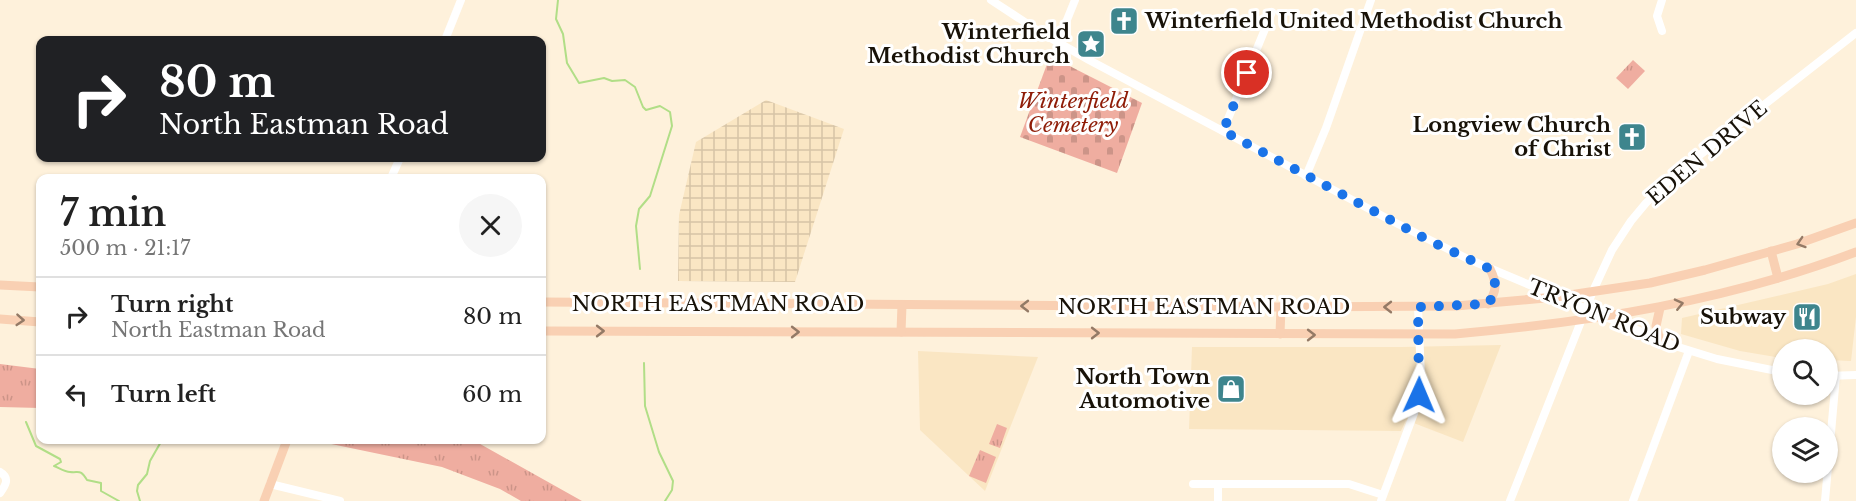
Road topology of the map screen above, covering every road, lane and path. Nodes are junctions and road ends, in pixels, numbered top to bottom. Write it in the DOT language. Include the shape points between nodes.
graph roads {
  1 [pos="461,0"];
  2 [pos="991,0"];
  3 [pos="1075,0"];
  4 [pos="1371,0"];
  5 [pos="1662,0"];
  6 [pos="1272,12"];
  7 [pos="1662,31"];
  8 [pos="1856,33"];
  9 [pos="447,36"];
  10 [pos="1058,42"];
  11 [pos="1223,131"];
  12 [pos="1306,176"];
  13 [pos="1856,223"];
  14 [pos="1771,251"];
  15 [pos="1856,252"];
  16 [pos="1490,269"];
  17 [pos="1778,278"];
  18 [pos="0,285"];
  19 [pos="36,287"];
  20 [pos="1593,291"];
  21 [pos="1556,297"];
  22 [pos="546,302"];
  23 [pos="1488,304"];
  24 [pos="902,305"];
  25 [pos="1281,307"];
  26 [pos="1418,307"];
  27 [pos="1660,308"];
  28 [pos="1586,309"];
  29 [pos="1604,318"];
  30 [pos="0,319"];
  31 [pos="1580,321"];
  32 [pos="36,322"];
  33 [pos="546,331"];
  34 [pos="902,332"];
  35 [pos="1280,334"];
  36 [pos="1418,335"];
  37 [pos="1660,341"];
  38 [pos="1689,351"];
  39 [pos="1772,370"];
  40 [pos="1856,375"];
  41 [pos="1838,376"];
  42 [pos="1833,405"];
  43 [pos="285,444"];
  44 [pos="0,472"];
  45 [pos="270,484"];
  46 [pos="1193,484"];
  47 [pos="1218,484"];
  48 [pos="0,493"];
  49 [pos="1382,498"];
  50 [pos="264,501"];
  51 [pos="340,501"];
  52 [pos="1218,501"];
  53 [pos="1510,501"];
  54 [pos="1633,501"];
  55 [pos="1825,501"];
  1 -- 9 [label="street"];
  2 -- 10 [label="street, TRYON ROAD"];
  3 -- 10 [label="street"];
  4 -- 12 [label="street"];
  5 -- 7 [label="street" via="1657,16"];
  6 -- 11 [label="street"];
  8 -- 20 [label="street, EDEN DRIVE" via="1660,188 1619,238"];
  10 -- 11 [label="street, TRYON ROAD"];
  11 -- 12 [label="street, TRYON ROAD"];
  12 -- 16 [label="street, TRYON ROAD"];
  13 -- 14 [label="main road, NORTH EASTMAN ROAD, one-way"];
  14 -- 17 [label="main road"];
  14 -- 20 [label="main road, NORTH EASTMAN ROAD" via="1650,283"];
  15 -- 17 [label="main road, NORTH EASTMAN ROAD"];
  16 -- 21 [label="street, TRYON ROAD"];
  16 -- 23 [label="main road" via="1496,285"];
  27 -- 17 [label="main road, NORTH EASTMAN ROAD, one-way"];
  18 -- 19 [label="main road"];
  20 -- 21 [label="main road, NORTH EASTMAN ROAD"];
  20 -- 28 [label="street, EDEN DRIVE"];
  21 -- 23 [label="main road, NORTH EASTMAN ROAD"];
  21 -- 28 [label="street, TRYON ROAD"];
  22 -- 24 [label="main road, NORTH EASTMAN ROAD"];
  23 -- 26 [label="main road, NORTH EASTMAN ROAD"];
  25 -- 24 [label="main road, NORTH EASTMAN ROAD, one-way"];
  24 -- 34 [label="main road"];
  26 -- 25 [label="main road, NORTH EASTMAN ROAD, one-way"];
  25 -- 35 [label="main road"];
  26 -- 36 [label="street"];
  27 -- 29 [label="main road, NORTH EASTMAN ROAD"];
  27 -- 37 [label="main road" via="1656,326"];
  28 -- 29 [label="street, TRYON ROAD"];
  28 -- 31 [label="street, EDEN DRIVE"];
  29 -- 31 [label="main road, NORTH EASTMAN ROAD"];
  29 -- 37 [label="street, TRYON ROAD"];
  30 -- 32 [label="main road, one-way"];
  31 -- 36 [label="main road, NORTH EASTMAN ROAD"];
  31 -- 53 [label="street, EDEN DRIVE"];
  33 -- 34 [label="main road, NORTH EASTMAN ROAD, one-way"];
  34 -- 35 [label="main road, NORTH EASTMAN ROAD, one-way"];
  35 -- 36 [label="main road, NORTH EASTMAN ROAD, one-way"];
  36 -- 49 [label="street" via="1418,405"];
  37 -- 38 [label="street, TRYON ROAD"];
  38 -- 39 [label="street, TRYON ROAD"];
  38 -- 54 [label="street"];
  40 -- 41 [label="street"];
  42 -- 55 [label="street"];
  43 -- 45 [label="main road"];
  44 -- 48 [label="street" via="6,477"];
  45 -- 50 [label="main road"];
  45 -- 51 [label="street"];
  46 -- 47 [label="street"];
  47 -- 49 [label="street" via="1352,485"];
  47 -- 52 [label="street"];
}
